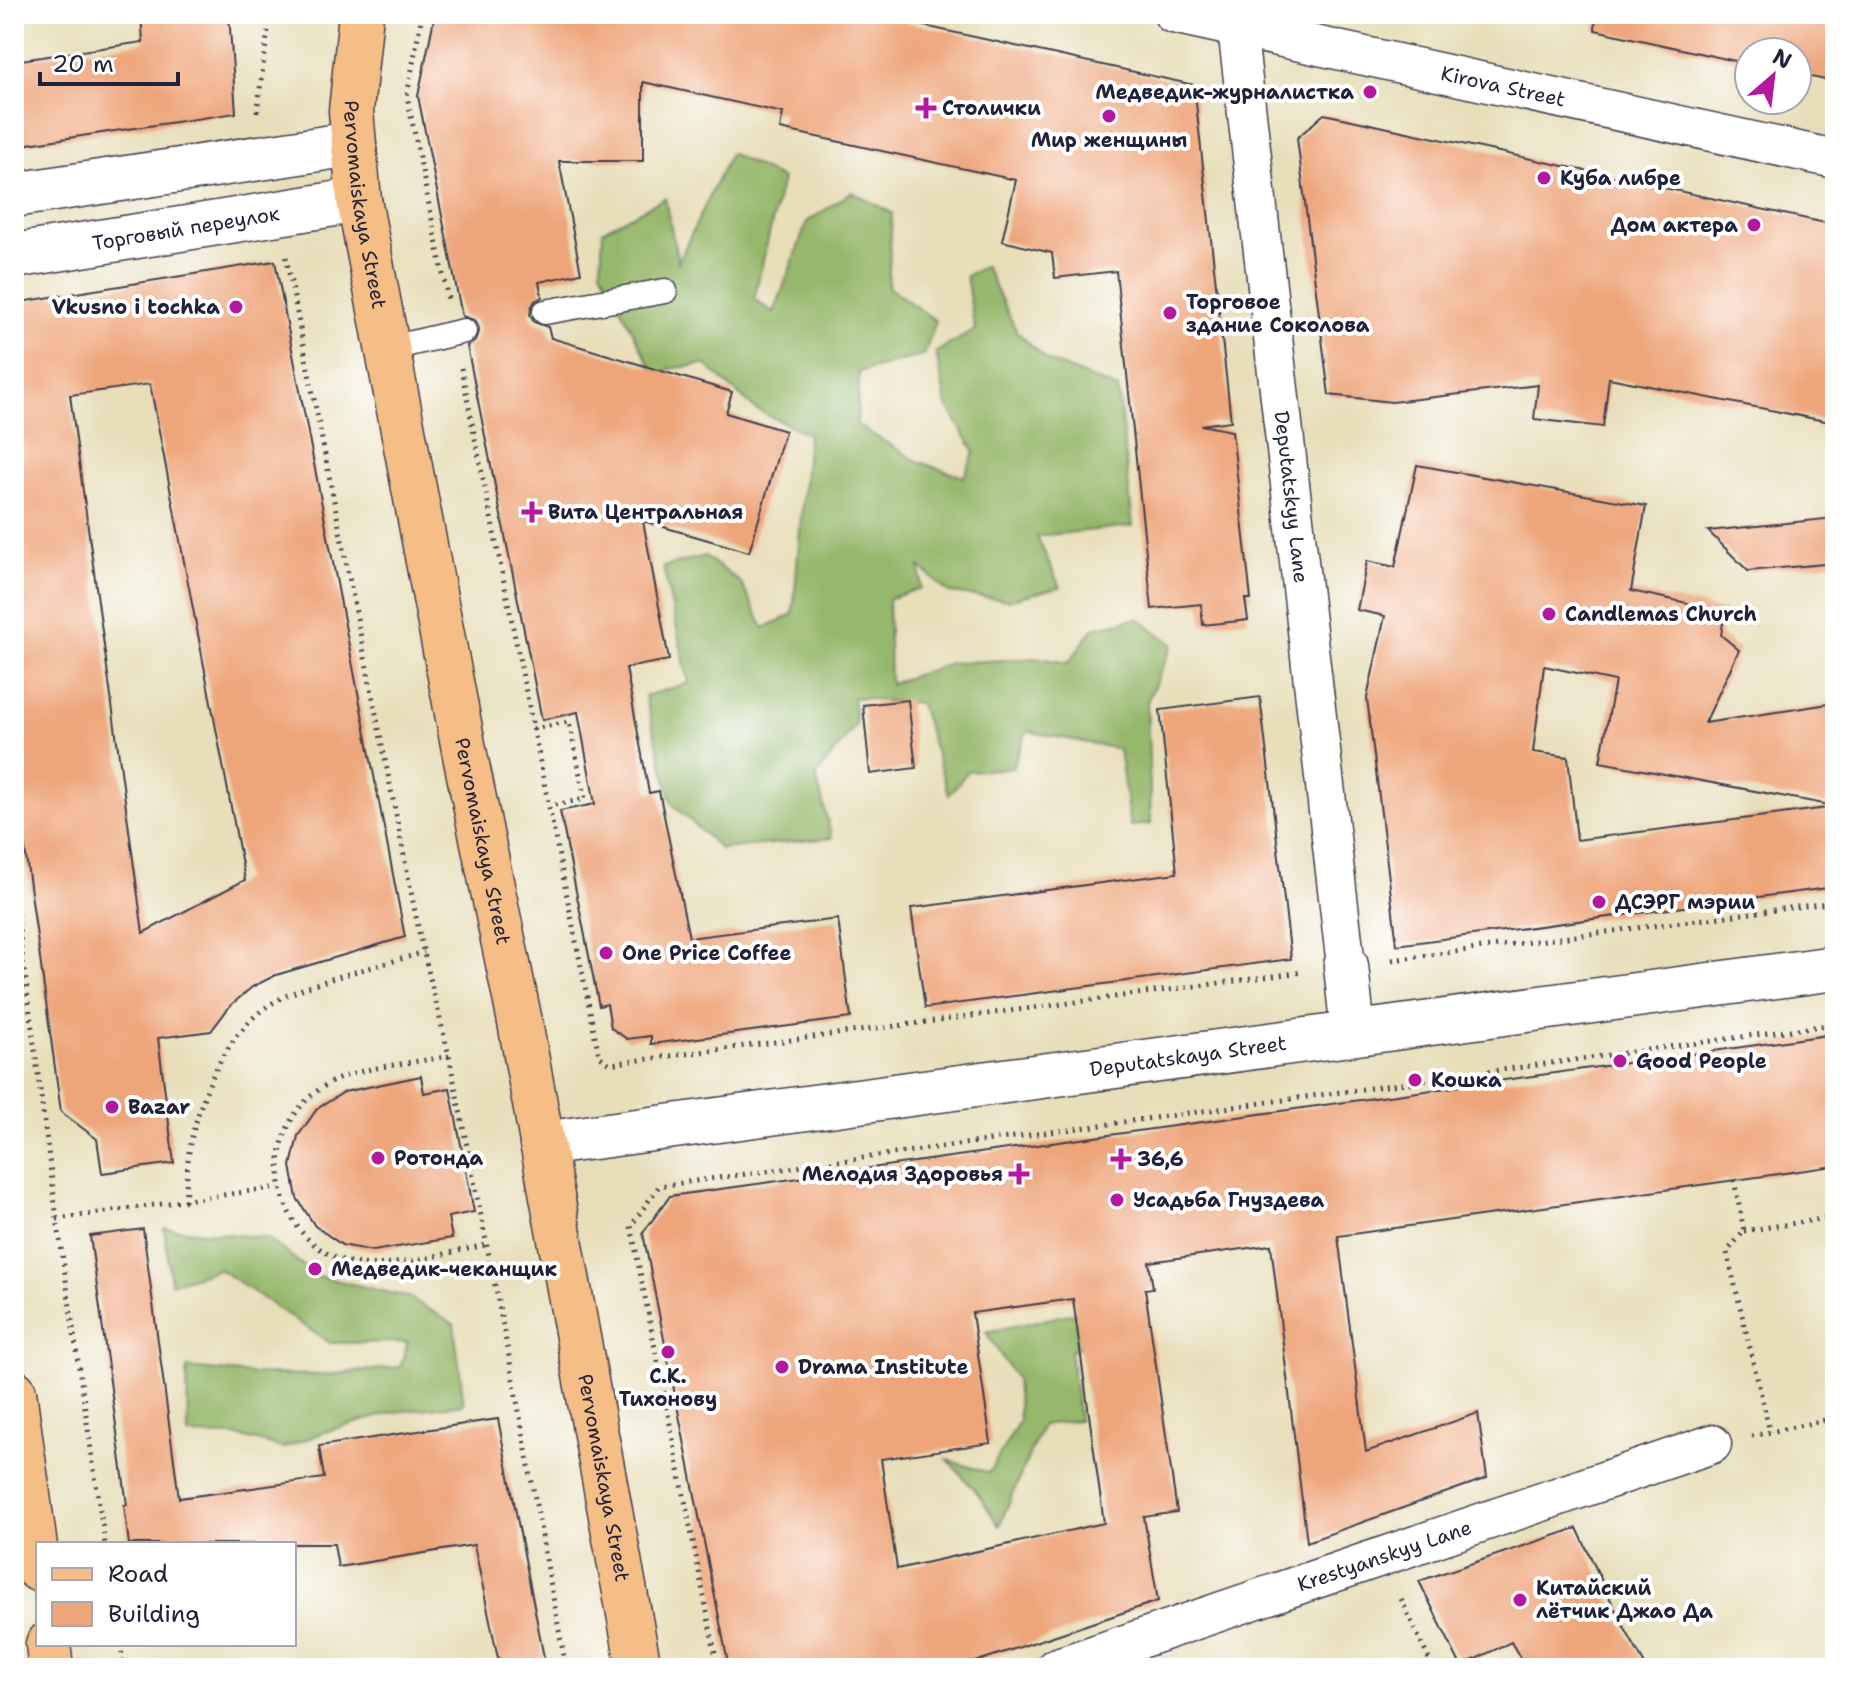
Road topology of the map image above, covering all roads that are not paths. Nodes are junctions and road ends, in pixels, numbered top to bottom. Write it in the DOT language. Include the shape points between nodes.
graph roads {
  1 [pos="361,14"];
  2 [pos="1173,14"];
  3 [pos="1237,28"];
  4 [pos="352,144"];
  5 [pos="1835,159"];
  6 [pos="14,195"];
  7 [pos="359,200"];
  8 [pos="14,256"];
  9 [pos="665,291"];
  10 [pos="545,312"];
  11 [pos="459,332"];
  12 [pos="387,349"];
  13 [pos="1346,966"];
  14 [pos="1835,968"];
  15 [pos="1353,1033"];
  16 [pos="542,1144"];
  17 [pos="14,1392"];
  18 [pos="1712,1444"];
  19 [pos="36,1554"];
  20 [pos="48,1646"];
  21 [pos="51,1668"];
  22 [pos="639,1668"];
  23 [pos="1055,1668"];
  1 -- 4 [label="main road, Pervomaiskaya Street" via="352,84"];
  2 -- 3 [label="street, Kirova Street"];
  3 -- 5 [label="street, Kirova Street"];
  3 -- 13 [label="street, Deputatskyy Lane"];
  4 -- 6 [label="street"];
  4 -- 7 [label="main road, Pervomaiskaya Street"];
  7 -- 8 [label="street, Торговый переулок"];
  7 -- 12 [label="main road, Pervomaiskaya Street"];
  9 -- 10 [label="lane"];
  11 -- 12 [label="lane"];
  12 -- 16 [label="main road, Pervomaiskaya Street"];
  13 -- 15 [label="street"];
  14 -- 15 [label="street, Deputatskaya Street"];
  15 -- 16 [label="street, Deputatskaya Street"];
  16 -- 22 [label="main road, Pervomaiskaya Street"];
  17 -- 19 [label="main road"];
  18 -- 23 [label="street, Krestyanskyy Lane"];
  20 -- 21 [label="main road"];
}
